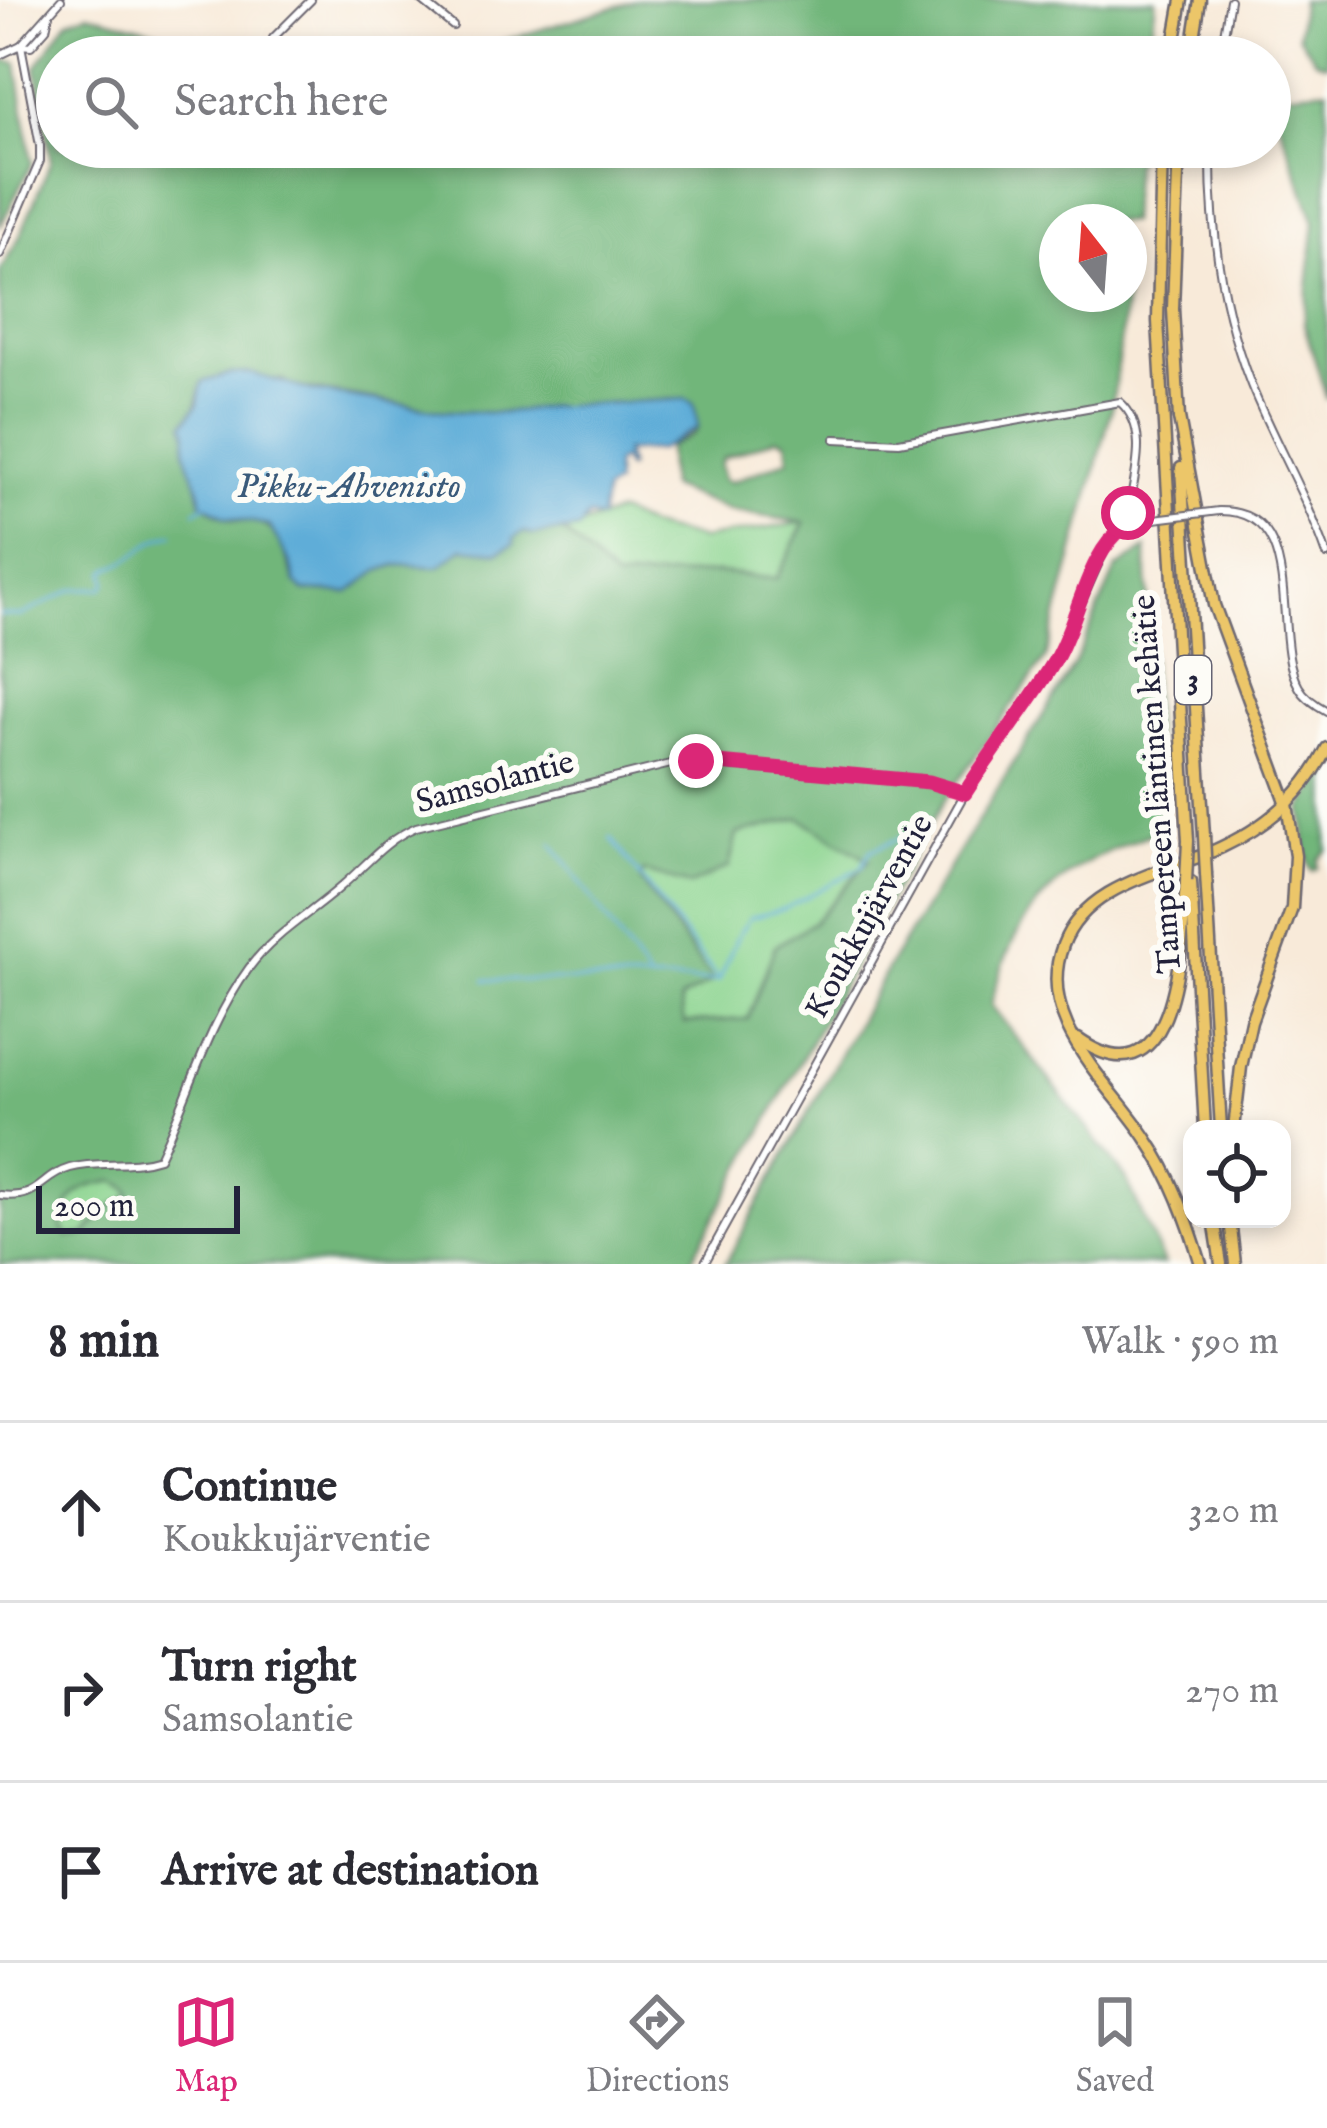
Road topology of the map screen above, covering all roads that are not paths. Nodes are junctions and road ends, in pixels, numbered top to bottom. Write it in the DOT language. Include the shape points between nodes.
graph roads {
  1 [pos="62,0"];
  2 [pos="311,0"];
  3 [pos="421,0"];
  4 [pos="1182,0"];
  5 [pos="1200,0"];
  6 [pos="1230,0"];
  7 [pos="453,26"];
  8 [pos="40,36"];
  9 [pos="276,36"];
  10 [pos="1176,36"];
  11 [pos="1194,36"];
  12 [pos="1224,36"];
  13 [pos="36,41"];
  14 [pos="21,45"];
  15 [pos="0,56"];
  16 [pos="36,137"];
  17 [pos="37,168"];
  18 [pos="1162,168"];
  19 [pos="1178,168"];
  20 [pos="1212,168"];
  21 [pos="0,254"];
  22 [pos="1179,418"];
  23 [pos="835,439"];
  24 [pos="1127,524"];
  25 [pos="1327,555"];
  26 [pos="1327,711"];
  27 [pos="1327,748"];
  28 [pos="965,793"];
  29 [pos="1287,804"];
  30 [pos="1188,880"];
  31 [pos="1071,1034"];
  32 [pos="1204,1120"];
  33 [pos="1220,1120"];
  34 [pos="1235,1120"];
  35 [pos="0,1196"];
  36 [pos="1215,1228"];
  37 [pos="1231,1228"];
  38 [pos="704,1264"];
  39 [pos="1201,1264"];
  40 [pos="1221,1264"];
  41 [pos="1235,1264"];
  1 -- 8 [label="street"];
  2 -- 9 [label="street"];
  3 -- 7 [label="street"];
  4 -- 10 [label="highway"];
  5 -- 11 [label="highway"];
  6 -- 12 [label="street"];
  13 -- 14 [label="street"];
  14 -- 15 [label="street"];
  14 -- 16 [label="street"];
  17 -- 21 [label="street"];
  18 -- 30 [label="highway, Tampereen läntinen kehätie / 3, bridge" via="1158,321"];
  19 -- 22 [label="highway, Tampereen läntinen kehätie / 3"];
  20 -- 25 [label="street" via="1216,247 1233,331"];
  22 -- 29 [label="highway" via="1214,605"];
  22 -- 33 [label="highway, Tampereen läntinen kehätie / 3, bridge"];
  23 -- 24 [label="street" via="899,442 1120,402 1133,418 1137,446"];
  24 -- 26 [label="street, bridge" via="1245,514 1270,538 1280,568 1295,678"];
  24 -- 28 [label="street, Koukkujärventie" via="1102,553 1055,662"];
  27 -- 29 [label="highway"];
  28 -- 35 [label="street, Samsolantie" via="929,782 680,762 416,826 380,848 249,967 200,1055 159,1158 79,1166 34,1194"];
  28 -- 38 [label="street, Koukkujärventie"];
  29 -- 31 [label="highway" via="1242,837 1129,883 1084,912 1056,970"];
  29 -- 34 [label="highway" via="1292,908 1251,1021"];
  30 -- 31 [label="highway" via="1174,992 1154,1039 1117,1054"];
  30 -- 32 [label="highway, Tampereen läntinen kehätie / 3"];
  31 -- 39 [label="highway" via="1148,1141"];
  36 -- 40 [label="highway"];
  37 -- 41 [label="highway"];
}
